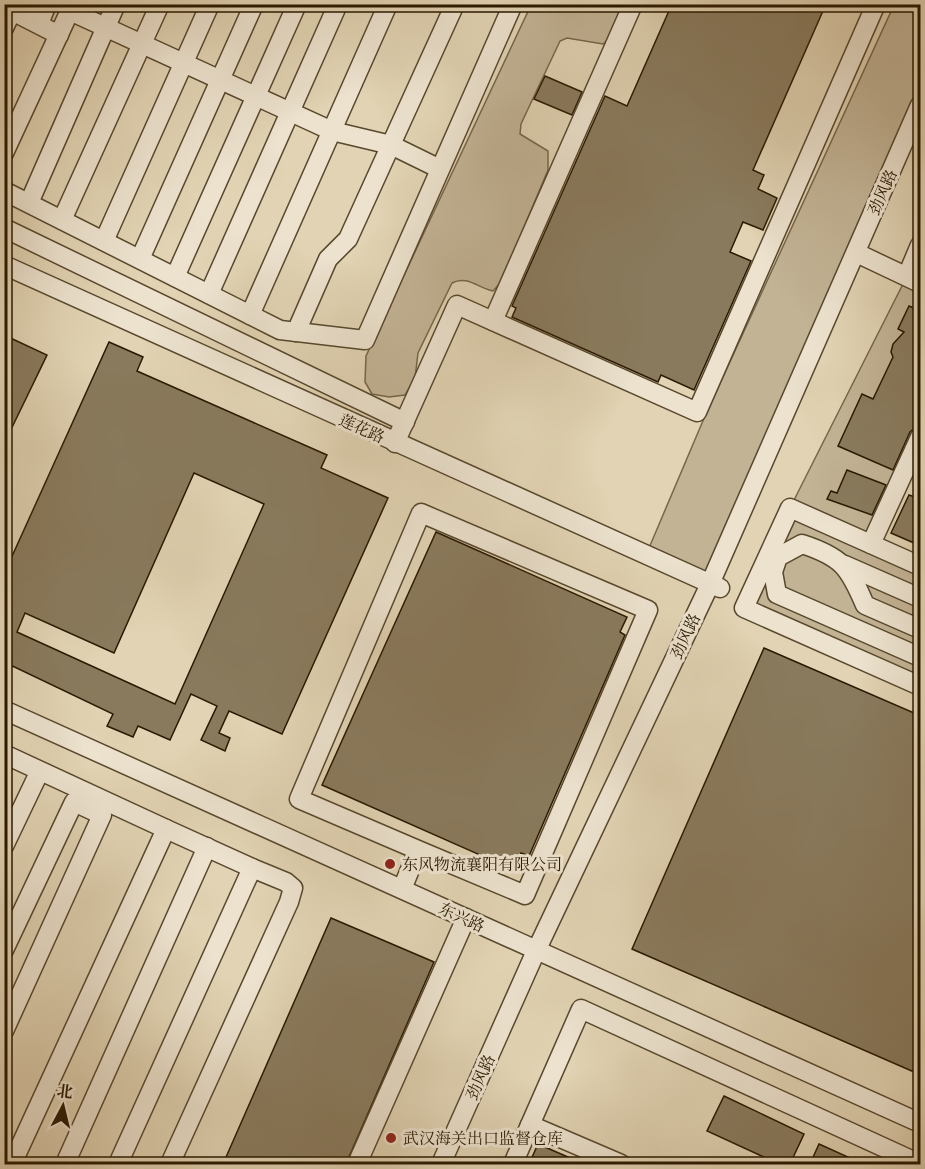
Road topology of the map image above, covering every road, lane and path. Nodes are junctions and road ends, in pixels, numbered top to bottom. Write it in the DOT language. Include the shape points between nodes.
graph roads {
  1 [pos="47,4"];
  2 [pos="116,4"];
  3 [pos="160,4"];
  4 [pos="210,4"];
  5 [pos="254,4"];
  6 [pos="297,4"];
  7 [pos="338,4"];
  8 [pos="388,4"];
  9 [pos="454,4"];
  10 [pos="513,4"];
  11 [pos="633,4"];
  12 [pos="876,4"];
  13 [pos="72,8"];
  14 [pos="39,24"];
  15 [pos="4,27"];
  16 [pos="106,27"];
  17 [pos="59,34"];
  18 [pos="142,44"];
  19 [pos="184,63"];
  20 [pos="220,80"];
  21 [pos="256,96"];
  22 [pos="921,105"];
  23 [pos="290,112"];
  24 [pos="332,131"];
  25 [pos="921,131"];
  26 [pos="391,145"];
  27 [pos="4,153"];
  28 [pos="441,169"];
  29 [pos="4,191"];
  30 [pos="29,203"];
  31 [pos="62,220"];
  32 [pos="4,228"];
  33 [pos="104,241"];
  34 [pos="921,245"];
  35 [pos="863,256"];
  36 [pos="140,259"];
  37 [pos="4,266"];
  38 [pos="175,277"];
  39 [pos="914,279"];
  40 [pos="209,294"];
  41 [pos="250,315"];
  42 [pos="493,321"];
  43 [pos="296,332"];
  44 [pos="405,422"];
  45 [pos="921,437"];
  46 [pos="395,443"];
  47 [pos="871,544"];
  48 [pos="843,565"];
  49 [pos="921,566"];
  50 [pos="715,586"];
  51 [pos="921,598"];
  52 [pos="921,629"];
  53 [pos="914,654"];
  54 [pos="897,676"];
  55 [pos="921,686"];
  56 [pos="4,711"];
  57 [pos="4,754"];
  58 [pos="36,779"];
  59 [pos="166,829"];
  60 [pos="4,846"];
  61 [pos="207,847"];
  62 [pos="418,850"];
  63 [pos="252,868"];
  64 [pos="402,889"];
  65 [pos="466,918"];
  66 [pos="4,950"];
  67 [pos="542,953"];
  68 [pos="4,1031"];
  69 [pos="921,1123"];
  70 [pos="531,1125"];
  71 [pos="12,1164"];
  72 [pos="65,1164"];
  73 [pos="118,1164"];
  74 [pos="170,1164"];
  75 [pos="357,1164"];
  76 [pos="441,1164"];
  77 [pos="453,1164"];
  78 [pos="513,1164"];
  79 [pos="621,1164"];
  80 [pos="921,1164"];
  1 -- 14 [label="street"];
  2 -- 16 [label="street"];
  3 -- 18 [label="street"];
  4 -- 19 [label="street"];
  5 -- 20 [label="street"];
  6 -- 21 [label="street"];
  7 -- 23 [label="street"];
  8 -- 24 [label="street"];
  9 -- 26 [label="street"];
  10 -- 28 [label="street"];
  11 -- 42 [label="street"];
  12 -- 42 [label="street" via="697,412"];
  13 -- 16 [label="street"];
  13 -- 17 [label="street"];
  14 -- 15 [label="street" via="12,11"];
  14 -- 17 [label="street"];
  16 -- 18 [label="street"];
  16 -- 30 [label="street"];
  17 -- 27 [label="street"];
  18 -- 19 [label="street"];
  18 -- 31 [label="street"];
  19 -- 20 [label="street"];
  19 -- 33 [label="street"];
  20 -- 21 [label="street"];
  20 -- 36 [label="street"];
  21 -- 23 [label="street"];
  21 -- 38 [label="street"];
  22 -- 50 [label="street, 劲风路"];
  23 -- 24 [label="street"];
  23 -- 40 [label="street"];
  24 -- 26 [label="street"];
  24 -- 41 [label="street"];
  25 -- 35 [label="street, 劲风路"];
  26 -- 28 [label="street"];
  26 -- 43 [label="street" via="348,239 328,259"];
  28 -- 43 [label="street" via="365,340"];
  29 -- 30 [label="street"];
  30 -- 31 [label="street"];
  31 -- 33 [label="street"];
  32 -- 44 [label="street"];
  33 -- 36 [label="street"];
  34 -- 39 [label="street"];
  35 -- 39 [label="street"];
  35 -- 50 [label="street, 劲风路"];
  36 -- 38 [label="street"];
  37 -- 46 [label="street, 莲花路"];
  38 -- 40 [label="street"];
  40 -- 41 [label="street"];
  41 -- 43 [label="street" via="280,330"];
  42 -- 44 [label="street" via="457,305"];
  44 -- 46 [label="street"];
  45 -- 47 [label="street"];
  46 -- 50 [label="street, 莲花路"];
  47 -- 49 [label="street"];
  47 -- 54 [label="street" via="790,508 744,608"];
  48 -- 51 [label="street"];
  48 -- 52 [label="street" via="866,605"];
  48 -- 53 [label="street" via="826,552 802,544 778,557 773,572 777,594"];
  50 -- 67 [label="street, 劲风路"];
  53 -- 54 [label="street"];
  54 -- 55 [label="street"];
  56 -- 64 [label="street, 东兴路"];
  57 -- 59 [label="street"];
  58 -- 60 [label="street"];
  59 -- 61 [label="street"];
  59 -- 71 [label="street"];
  61 -- 63 [label="street"];
  61 -- 72 [label="street"];
  62 -- 62 [label="street" via="525,896 648,609 421,513 299,799"];
  62 -- 64 [label="street"];
  63 -- 73 [label="street"];
  63 -- 74 [label="street" via="293,888"];
  64 -- 65 [label="street, 东兴路"];
  65 -- 67 [label="street, 东兴路"];
  65 -- 75 [label="street"];
  66 -- 68 [label="street" via="74,802 102,814"];
  67 -- 69 [label="street, 东兴路"];
  67 -- 76 [label="street, 劲风路"];
  67 -- 77 [label="street, 劲风路"];
  70 -- 78 [label="street"];
  70 -- 79 [label="street"];
  70 -- 80 [label="street" via="581,1009"];
}
